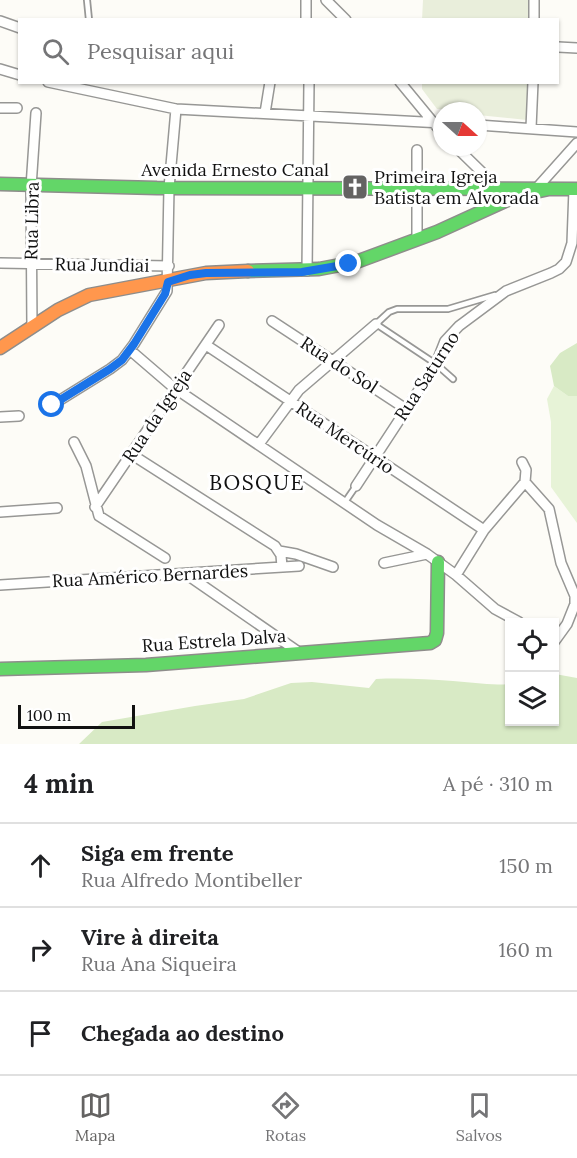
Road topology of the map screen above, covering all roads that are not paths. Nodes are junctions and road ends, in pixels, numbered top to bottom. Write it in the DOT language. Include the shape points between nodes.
graph roads {
  1 [pos="87,0"];
  2 [pos="306,0"];
  3 [pos="326,0"];
  4 [pos="534,0"];
  5 [pos="89,18"];
  6 [pos="306,18"];
  7 [pos="344,18"];
  8 [pos="534,18"];
  9 [pos="0,21"];
  10 [pos="18,27"];
  11 [pos="559,47"];
  12 [pos="577,48"];
  13 [pos="0,69"];
  14 [pos="18,74"];
  15 [pos="57,84"];
  16 [pos="270,84"];
  17 [pos="309,84"];
  18 [pos="402,84"];
  19 [pos="533,84"];
  20 [pos="0,108"];
  21 [pos="17,108"];
  22 [pos="176,109"];
  23 [pos="266,112"];
  24 [pos="36,113"];
  25 [pos="310,115"];
  26 [pos="431,123"];
  27 [pos="487,126"];
  28 [pos="531,128"];
  29 [pos="577,132"];
  30 [pos="577,143"];
  31 [pos="417,150"];
  32 [pos="462,156"];
  33 [pos="0,184"];
  34 [pos="31,187"];
  35 [pos="307,187"];
  36 [pos="169,188"];
  37 [pos="417,188"];
  38 [pos="540,189"];
  39 [pos="576,189"];
  40 [pos="493,200"];
  41 [pos="417,239"];
  42 [pos="566,262"];
  43 [pos="0,263"];
  44 [pos="31,264"];
  45 [pos="577,265"];
  46 [pos="169,266"];
  47 [pos="307,271"];
  48 [pos="168,282"];
  49 [pos="506,291"];
  50 [pos="272,321"];
  51 [pos="376,324"];
  52 [pos="219,325"];
  53 [pos="32,328"];
  54 [pos="6,341"];
  55 [pos="206,345"];
  56 [pos="0,348"];
  57 [pos="130,350"];
  58 [pos="332,360"];
  59 [pos="436,364"];
  60 [pos="453,379"];
  61 [pos="176,389"];
  62 [pos="290,400"];
  63 [pos="52,405"];
  64 [pos="406,409"];
  65 [pos="19,416"];
  66 [pos="0,417"];
  67 [pos="74,442"];
  68 [pos="259,444"];
  69 [pos="131,454"];
  70 [pos="374,458"];
  71 [pos="522,462"];
  72 [pos="525,482"];
  73 [pos="356,486"];
  74 [pos="345,502"];
  75 [pos="96,507"];
  76 [pos="57,508"];
  77 [pos="0,512"];
  78 [pos="484,530"];
  79 [pos="279,551"];
  80 [pos="428,554"];
  81 [pos="165,558"];
  82 [pos="438,562"];
  83 [pos="384,563"];
  84 [pos="299,566"];
  85 [pos="282,567"];
  86 [pos="333,567"];
  87 [pos="185,574"];
  88 [pos="456,575"];
  89 [pos="0,585"];
  90 [pos="512,618"];
  91 [pos="559,636"];
  92 [pos="300,653"];
  93 [pos="0,669"];
  1 -- 5 [label="lane"];
  2 -- 6 [label="street"];
  3 -- 7 [label="street"];
  4 -- 8 [label="street"];
  9 -- 10 [label="street"];
  11 -- 12 [label="street"];
  13 -- 14 [label="street"];
  15 -- 22 [label="street"];
  16 -- 23 [label="street"];
  17 -- 25 [label="street"];
  18 -- 26 [label="street"];
  19 -- 28 [label="street"];
  20 -- 21 [label="street"];
  22 -- 23 [label="street"];
  22 -- 36 [label="street"];
  23 -- 25 [label="street"];
  24 -- 34 [label="street, Rua Libra"];
  25 -- 26 [label="street"];
  25 -- 35 [label="street"];
  27 -- 28 [label="street"];
  28 -- 29 [label="street"];
  30 -- 38 [label="street"];
  31 -- 37 [label="street"];
  32 -- 40 [label="street"];
  33 -- 34 [label="street, Avenida Ernesto Canal"];
  34 -- 36 [label="street, Avenida Ernesto Canal"];
  34 -- 44 [label="street, Rua Libra"];
  35 -- 36 [label="street, Avenida Ernesto Canal"];
  35 -- 37 [label="street, Avenida Ernesto Canal"];
  35 -- 47 [label="street"];
  36 -- 46 [label="street"];
  37 -- 40 [label="street, Avenida Ernesto Canal" via="471,188"];
  37 -- 41 [label="street"];
  38 -- 39 [label="street, Avenida Ernesto Canal"];
  38 -- 40 [label="street, Avenida Ernesto Canal"];
  39 -- 42 [label="street" via="572,243"];
  40 -- 41 [label="street"];
  41 -- 47 [label="street" via="356,262"];
  42 -- 45 [label="street"];
  42 -- 49 [label="street, Rua Saturno" via="551,273"];
  43 -- 44 [label="street, Rua Jundiai"];
  44 -- 46 [label="street, Rua Jundiai"];
  44 -- 53 [label="street, Rua Libra"];
  46 -- 48 [label="street"];
  47 -- 48 [label="street" via="214,272"];
  48 -- 53 [label="street" via="104,290 80,299"];
  48 -- 57 [label="street" via="165,294"];
  49 -- 51 [label="lane" via="448,309 397,309"];
  49 -- 59 [label="street, Rua Saturno" via="459,326 445,341"];
  50 -- 58 [label="street, Rua do Sol"];
  51 -- 58 [label="street"];
  51 -- 59 [label="lane"];
  52 -- 55 [label="street, Rua da Igreja"];
  53 -- 54 [label="street"];
  54 -- 56 [label="street"];
  55 -- 61 [label="street, Rua da Igreja"];
  55 -- 62 [label="street, Rua Mercúrio"];
  57 -- 61 [label="street"];
  57 -- 63 [label="street" via="110,369"];
  58 -- 62 [label="street"];
  58 -- 64 [label="street, Rua do Sol"];
  59 -- 60 [label="lane"];
  59 -- 64 [label="street, Rua Saturno"];
  61 -- 68 [label="street"];
  61 -- 69 [label="street, Rua da Igreja"];
  62 -- 68 [label="street"];
  62 -- 70 [label="street, Rua Mercúrio"];
  64 -- 70 [label="street, Rua Saturno"];
  65 -- 66 [label="street"];
  67 -- 75 [label="street" via="86,466"];
  68 -- 74 [label="street"];
  69 -- 75 [label="street, Rua da Igreja"];
  69 -- 79 [label="street"];
  70 -- 73 [label="street, Rua Saturno"];
  70 -- 78 [label="street, Rua Mercúrio"];
  71 -- 72 [label="street"];
  72 -- 78 [label="street"];
  72 -- 91 [label="street" via="549,509 561,563 575,596"];
  73 -- 74 [label="lane, Rua Saturno"];
  74 -- 80 [label="street"];
  75 -- 81 [label="street" via="101,518"];
  76 -- 77 [label="street"];
  78 -- 88 [label="street"];
  79 -- 85 [label="street"];
  79 -- 86 [label="street"];
  80 -- 82 [label="street"];
  80 -- 83 [label="street"];
  82 -- 88 [label="street"];
  82 -- 92 [label="street, Rua Estrela Dalva" via="435,640"];
  84 -- 85 [label="street, Rua Américo Bernardes"];
  85 -- 87 [label="street, Rua Américo Bernardes"];
  87 -- 89 [label="street, Rua Américo Bernardes"];
  87 -- 92 [label="street"];
  88 -- 90 [label="street" via="495,609"];
  92 -- 93 [label="street, Rua Estrela Dalva" via="146,665"];
}
